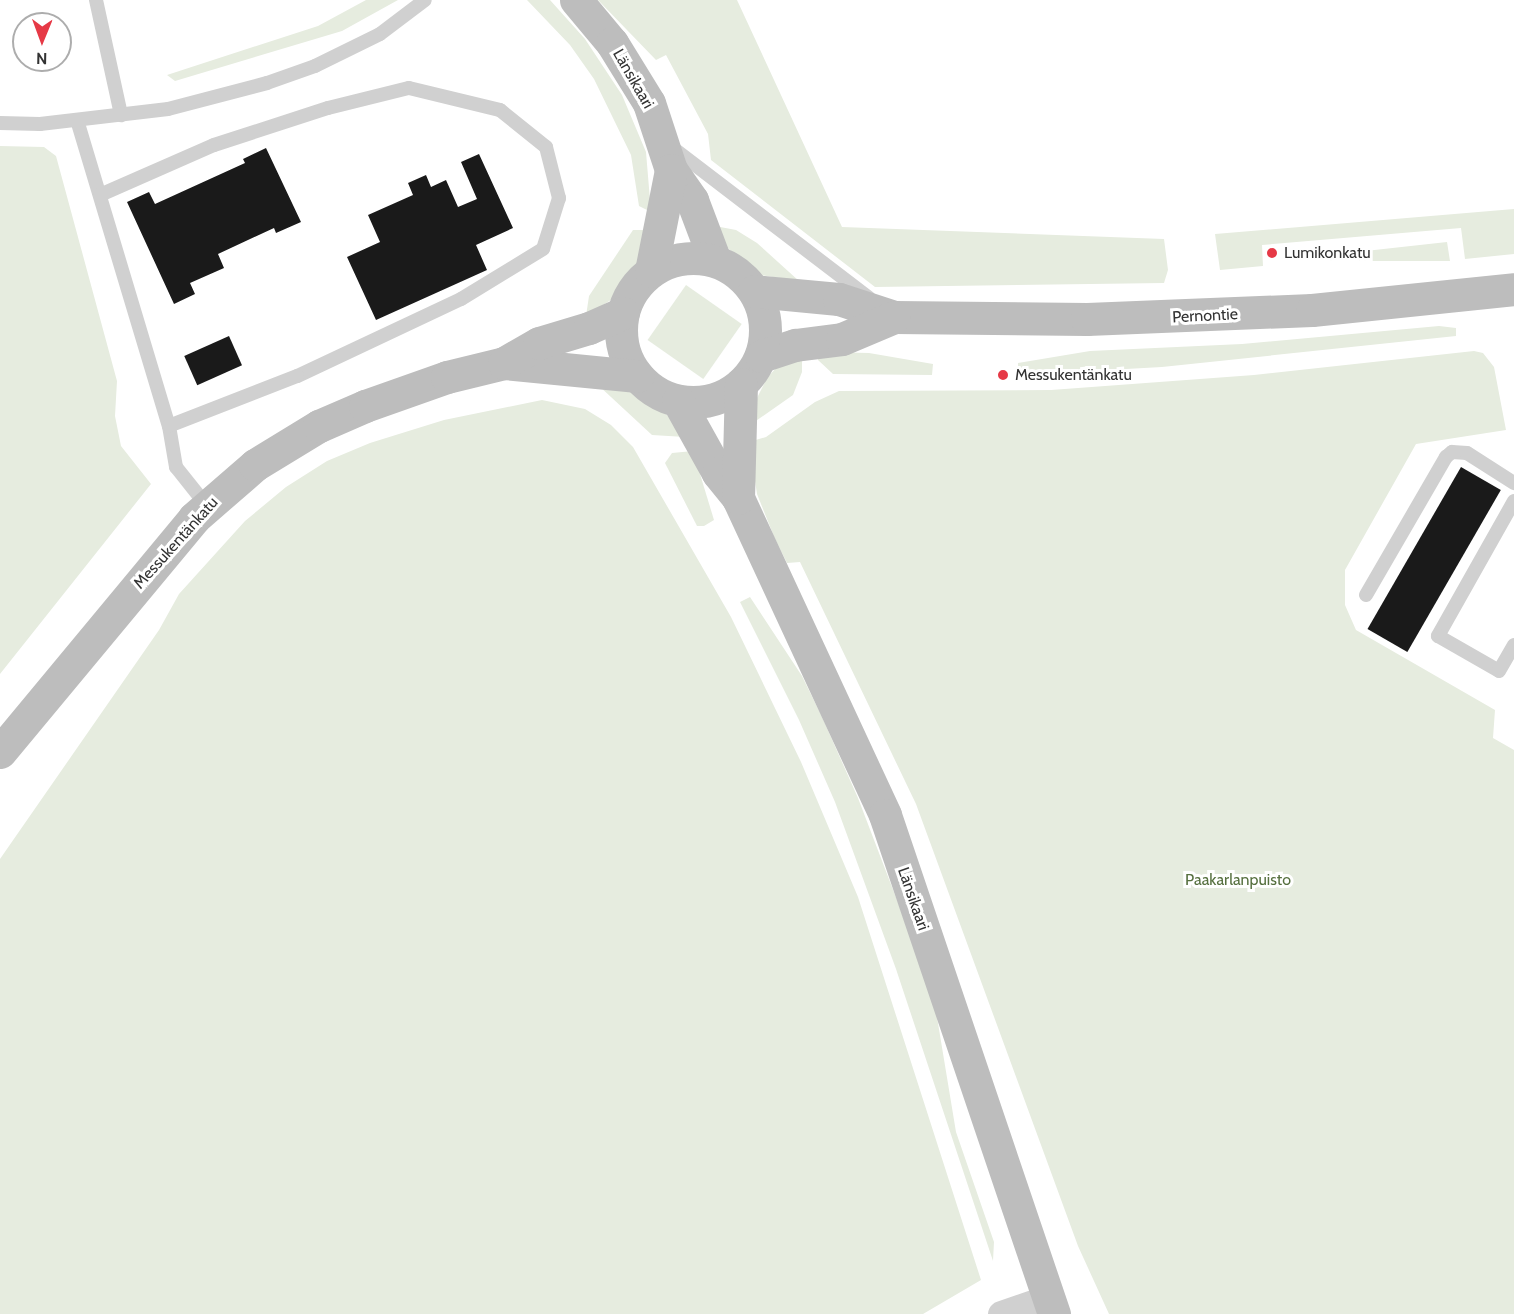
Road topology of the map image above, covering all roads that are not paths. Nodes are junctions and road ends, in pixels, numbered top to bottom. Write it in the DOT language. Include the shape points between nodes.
graph roads {
  1 [pos="96,0"];
  2 [pos="425,0"];
  3 [pos="576,0"];
  4 [pos="121,115"];
  5 [pos="77,120"];
  6 [pos="0,123"];
  7 [pos="668,156"];
  8 [pos="100,195"];
  9 [pos="715,261"];
  10 [pos="651,271"];
  11 [pos="1514,289"];
  12 [pos="754,291"];
  13 [pos="623,313"];
  14 [pos="894,317"];
  15 [pos="761,356"];
  16 [pos="504,363"];
  17 [pos="637,376"];
  18 [pos="741,384"];
  19 [pos="678,401"];
  20 [pos="169,426"];
  21 [pos="1514,483"];
  22 [pos="738,498"];
  23 [pos="1514,501"];
  24 [pos="207,506"];
  25 [pos="1366,595"];
  26 [pos="1514,645"];
  27 [pos="0,752"];
  28 [pos="1050,1306"];
  29 [pos="1001,1314"];
  1 -- 4 [label="lane"];
  2 -- 4 [label="lane" via="380,34 315,66 207,100"];
  3 -- 7 [label="street, Länsikaari" via="635,76"];
  4 -- 5 [label="lane"];
  5 -- 6 [label="lane"];
  5 -- 8 [label="lane"];
  7 -- 9 [label="street, Länsikaari" via="692,200"];
  7 -- 10 [label="street"];
  7 -- 14 [label="lane"];
  8 -- 20 [label="lane"];
  8 -- 20 [label="lane" via="214,145 328,108 409,88 500,110 546,147 558,198 543,249 462,299 297,376"];
  9 -- 10 [label="street" via="682,259"];
  9 -- 12 [label="street" via="735,271"];
  10 -- 13 [label="street" via="632,292"];
  11 -- 14 [label="street, Pernontie" via="1323,309 1188,317"];
  12 -- 14 [label="street, Pernontie" via="839,299"];
  12 -- 15 [label="street" via="765,322"];
  13 -- 16 [label="street, Messukentänkatu" via="539,343"];
  13 -- 17 [label="street" via="623,346"];
  14 -- 15 [label="street, Pernontie" via="842,339 795,345"];
  15 -- 18 [label="street"];
  16 -- 17 [label="street, Messukentänkatu"];
  16 -- 24 [label="street, Messukentänkatu" via="403,392 319,426 255,465"];
  17 -- 19 [label="street" via="653,391"];
  18 -- 19 [label="street" via="716,399"];
  18 -- 22 [label="street, Länsikaari"];
  19 -- 22 [label="street, Länsikaari" via="718,473"];
  20 -- 24 [label="lane" via="176,466"];
  21 -- 25 [label="lane" via="1467,453 1452,452"];
  22 -- 28 [label="street, Länsikaari" via="885,815"];
  23 -- 26 [label="lane" via="1438,636 1499,671"];
  24 -- 27 [label="street, Messukentänkatu"];
  28 -- 29 [label="street"];
}
